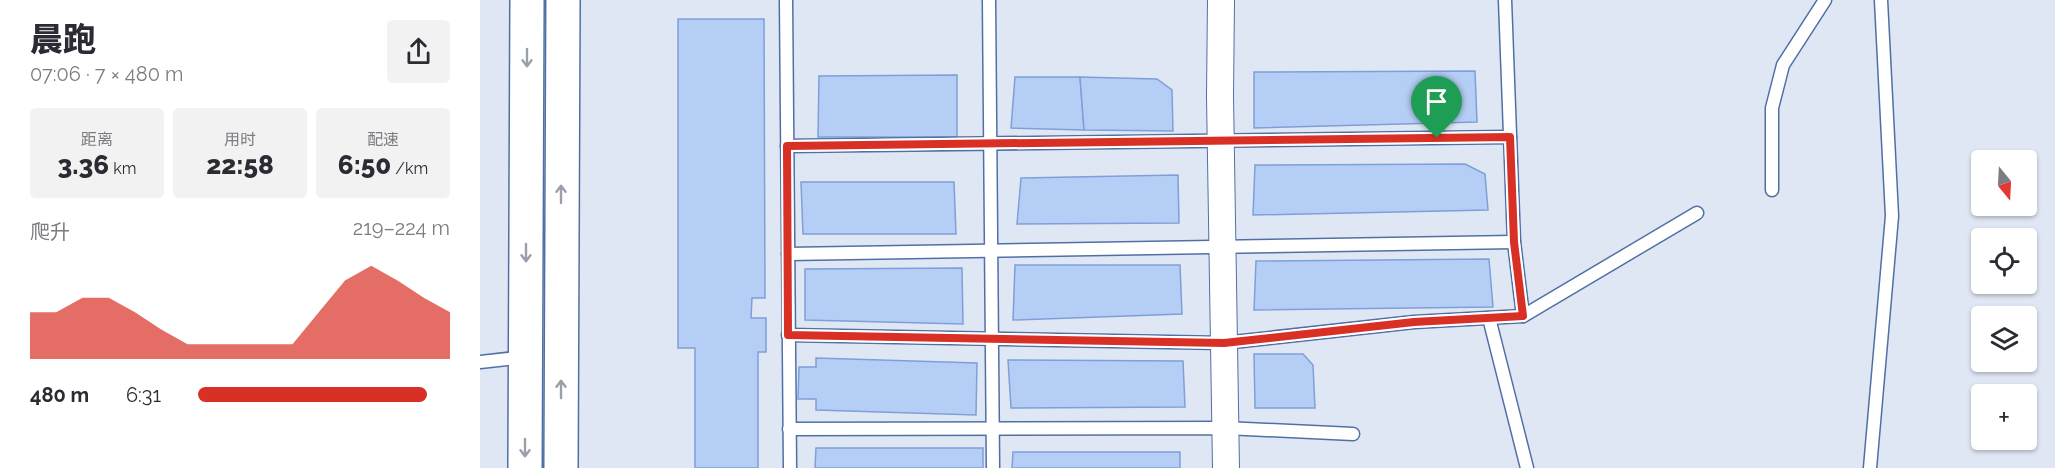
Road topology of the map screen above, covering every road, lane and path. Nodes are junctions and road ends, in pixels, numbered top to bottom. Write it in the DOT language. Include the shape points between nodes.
graph roads {
  1 [pos="527,0"];
  2 [pos="563,0"];
  3 [pos="786,0"];
  4 [pos="989,0"];
  5 [pos="1221,0"];
  6 [pos="1505,0"];
  7 [pos="1826,0"];
  8 [pos="1881,0"];
  9 [pos="1510,137"];
  10 [pos="1221,142"];
  11 [pos="990,145"];
  12 [pos="787,146"];
  13 [pos="1772,190"];
  14 [pos="1697,213"];
  15 [pos="1514,242"];
  16 [pos="1222,246"];
  17 [pos="991,250"];
  18 [pos="788,254"];
  19 [pos="1523,316"];
  20 [pos="1489,318"];
  21 [pos="788,335"];
  22 [pos="992,340"];
  23 [pos="1224,343"];
  24 [pos="526,357"];
  25 [pos="480,362"];
  26 [pos="993,428"];
  27 [pos="1225,428"];
  28 [pos="789,429"];
  29 [pos="1353,434"];
  30 [pos="525,468"];
  31 [pos="561,468"];
  32 [pos="790,468"];
  33 [pos="993,468"];
  34 [pos="1226,468"];
  35 [pos="1527,468"];
  36 [pos="1870,468"];
  1 -- 24 [label="highway, one-way"];
  31 -- 2 [label="highway, one-way"];
  3 -- 12 [label="lane"];
  4 -- 11 [label="lane"];
  5 -- 10 [label="street"];
  6 -- 9 [label="lane"];
  7 -- 13 [label="lane" via="1784,65 1772,108"];
  8 -- 36 [label="lane" via="1892,216"];
  9 -- 10 [label="lane"];
  9 -- 15 [label="lane"];
  10 -- 11 [label="lane"];
  10 -- 16 [label="street"];
  11 -- 12 [label="lane"];
  11 -- 17 [label="lane"];
  12 -- 18 [label="lane"];
  14 -- 19 [label="lane"];
  15 -- 16 [label="lane"];
  15 -- 19 [label="lane"];
  16 -- 17 [label="lane"];
  16 -- 23 [label="street"];
  17 -- 18 [label="lane"];
  17 -- 22 [label="lane"];
  18 -- 21 [label="lane"];
  19 -- 20 [label="lane"];
  20 -- 23 [label="lane" via="1414,322"];
  20 -- 35 [label="lane"];
  21 -- 22 [label="lane"];
  21 -- 28 [label="lane"];
  22 -- 23 [label="lane"];
  22 -- 26 [label="lane"];
  23 -- 27 [label="street"];
  24 -- 25 [label="lane"];
  24 -- 30 [label="highway, one-way"];
  26 -- 27 [label="lane"];
  26 -- 28 [label="lane"];
  26 -- 33 [label="lane"];
  27 -- 29 [label="lane"];
  27 -- 34 [label="street"];
  28 -- 32 [label="lane"];
}
